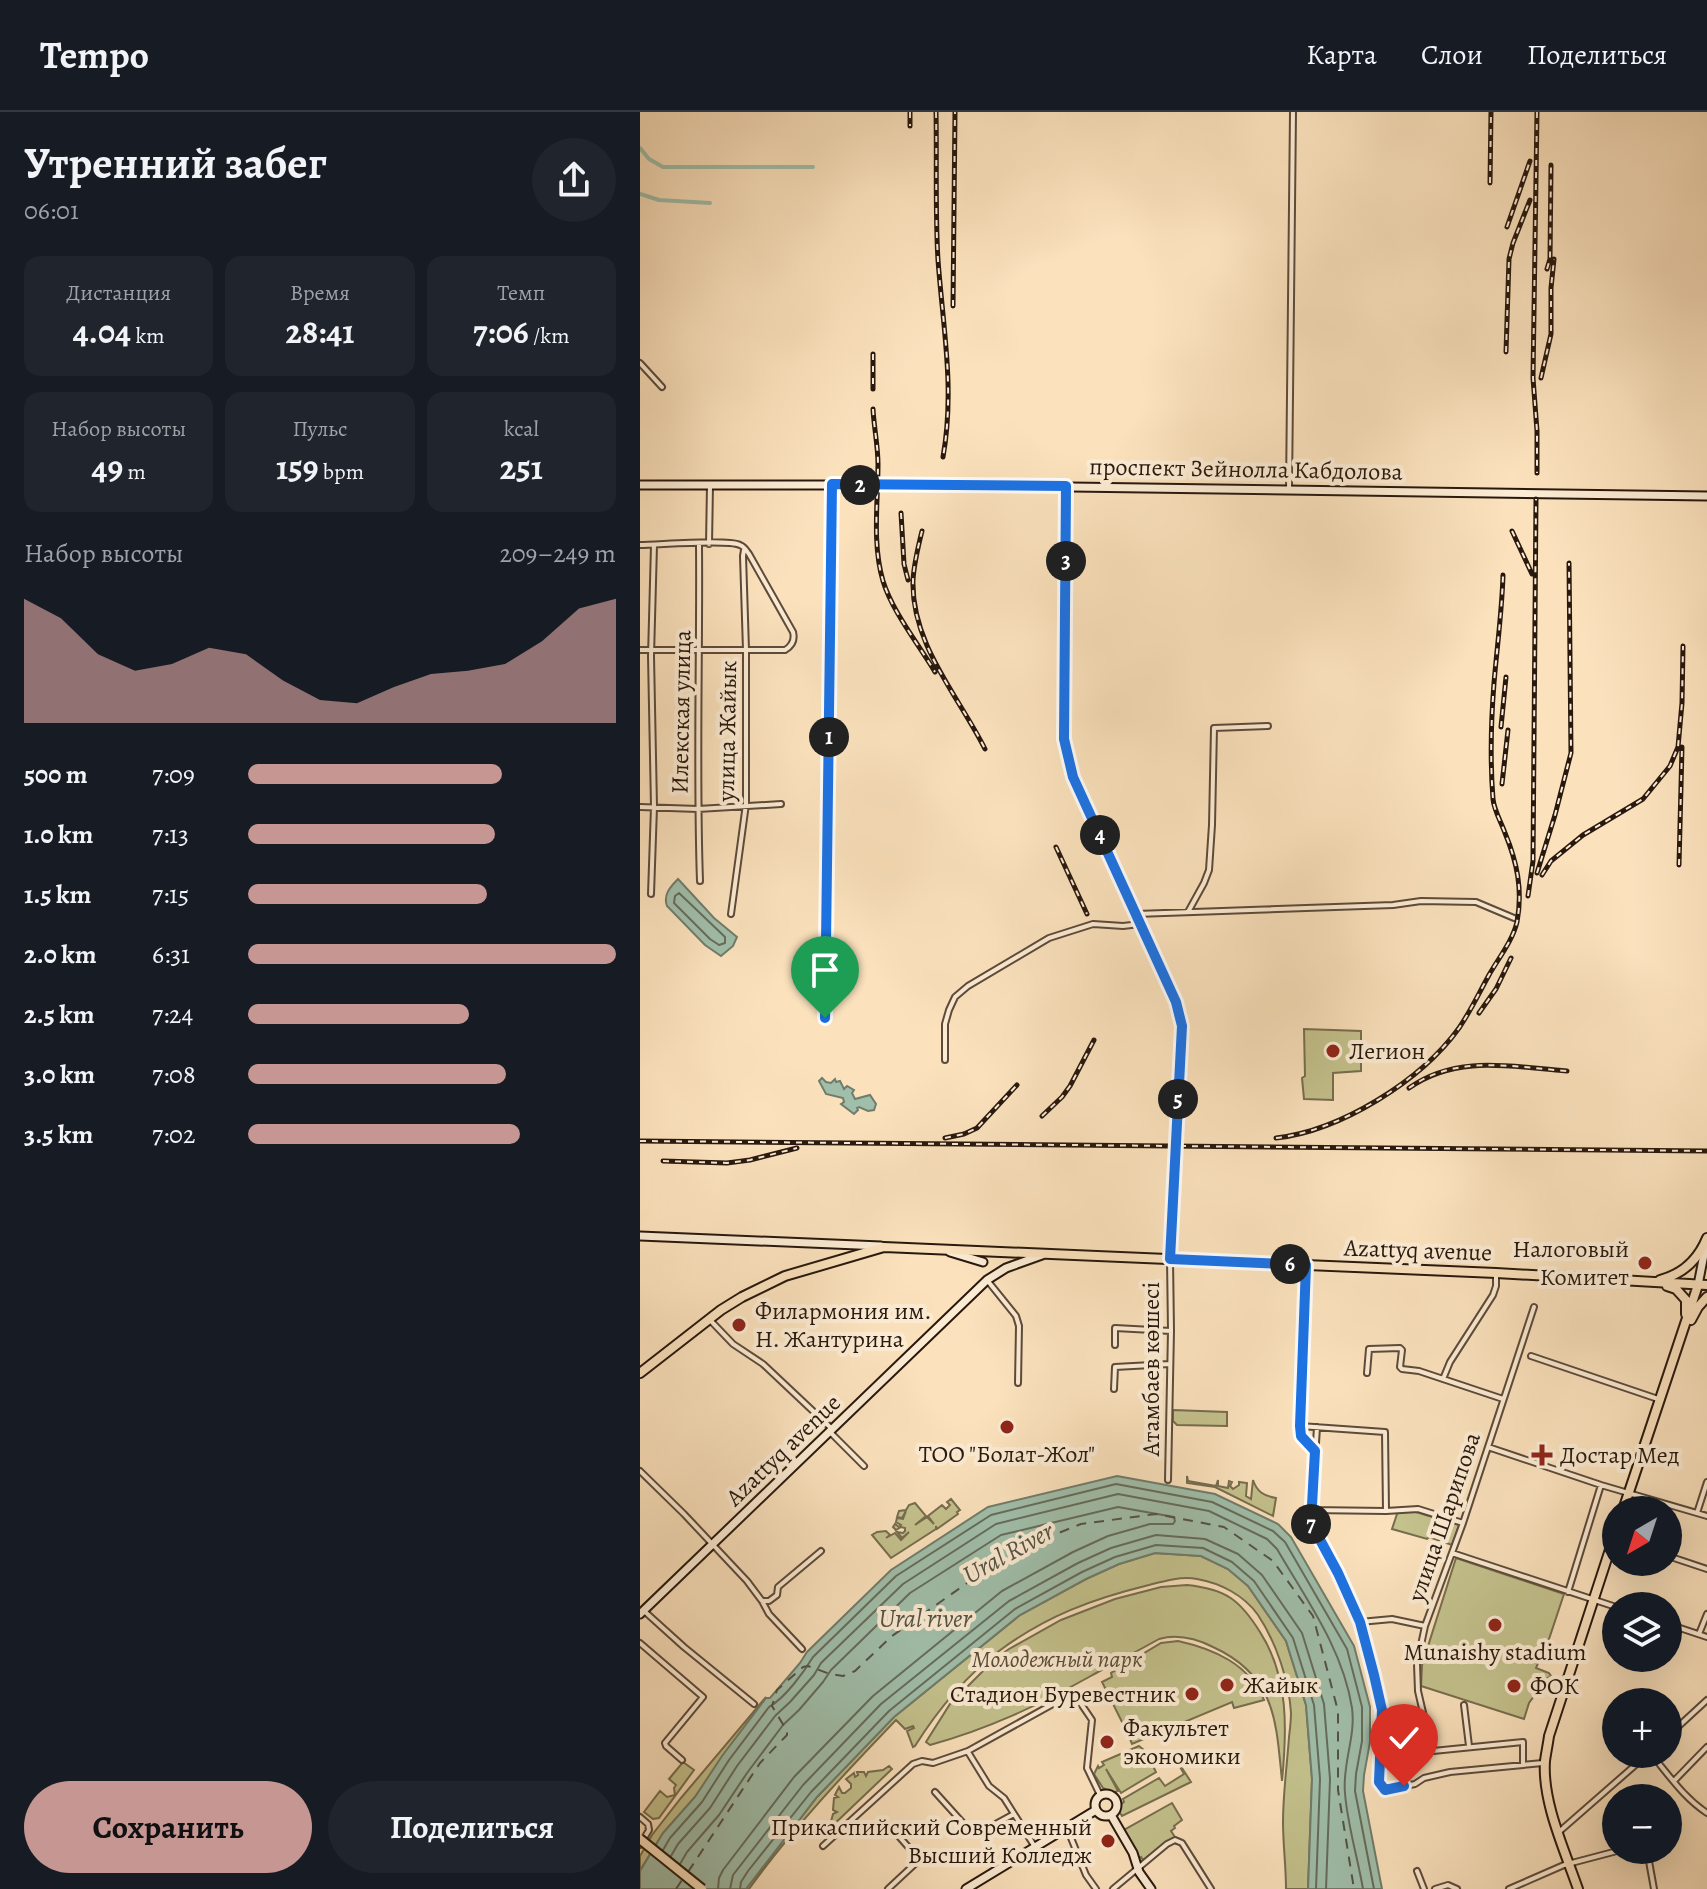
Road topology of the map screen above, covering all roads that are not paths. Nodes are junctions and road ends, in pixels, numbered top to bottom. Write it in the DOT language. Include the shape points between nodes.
graph roads {
  1 [pos="1293,112"];
  2 [pos="640,363"];
  3 [pos="662,387"];
  4 [pos="832,484"];
  5 [pos="640,485"];
  6 [pos="710,485"];
  7 [pos="1066,486"];
  8 [pos="1289,490"];
  9 [pos="1707,496"];
  10 [pos="699,544"];
  11 [pos="709,544"];
  12 [pos="640,545"];
  13 [pos="654,545"];
  14 [pos="745,549"];
  15 [pos="640,650"];
  16 [pos="652,650"];
  17 [pos="700,650"];
  18 [pos="746,650"];
  19 [pos="1268,726"];
  20 [pos="781,804"];
  21 [pos="746,806"];
  22 [pos="640,807"];
  23 [pos="654,807"];
  24 [pos="698,809"];
  25 [pos="700,881"];
  26 [pos="651,894"];
  27 [pos="1188,912"];
  28 [pos="731,914"];
  29 [pos="1136,914"];
  30 [pos="1514,918"];
  31 [pos="1140,924"];
  32 [pos="825,1018"];
  33 [pos="945,1060"];
  34 [pos="640,1236"];
  35 [pos="1707,1238"];
  36 [pos="884,1247"];
  37 [pos="934,1248"];
  38 [pos="970,1250"];
  39 [pos="1044,1254"];
  40 [pos="1170,1259"];
  41 [pos="983,1262"];
  42 [pos="1306,1265"];
  43 [pos="1496,1273"];
  44 [pos="987,1280"];
  45 [pos="1648,1281"];
  46 [pos="1702,1285"];
  47 [pos="1707,1297"];
  48 [pos="1534,1307"];
  49 [pos="710,1320"];
  50 [pos="1171,1331"];
  51 [pos="1684,1331"];
  52 [pos="1115,1345"];
  53 [pos="1531,1356"];
  54 [pos="1170,1364"];
  55 [pos="640,1373"];
  56 [pos="1367,1373"];
  57 [pos="1443,1379"];
  58 [pos="1018,1383"];
  59 [pos="1114,1389"];
  60 [pos="1503,1399"];
  61 [pos="1661,1400"];
  62 [pos="1300,1426"];
  63 [pos="1317,1427"];
  64 [pos="832,1431"];
  65 [pos="1487,1447"];
  66 [pos="1315,1451"];
  67 [pos="864,1466"];
  68 [pos="640,1471"];
  69 [pos="1168,1480"];
  70 [pos="1707,1482"];
  71 [pos="1601,1485"];
  72 [pos="1629,1494"];
  73 [pos="1707,1496"];
  74 [pos="1699,1505"];
  75 [pos="1311,1510"];
  76 [pos="1386,1511"];
  77 [pos="1697,1513"];
  78 [pos="1707,1516"];
  79 [pos="1463,1523"];
  80 [pos="713,1544"];
  81 [pos="821,1551"];
  82 [pos="1452,1553"];
  83 [pos="1682,1561"];
  84 [pos="1707,1569"];
  85 [pos="1602,1574"];
  86 [pos="1568,1592"];
  87 [pos="1593,1600"];
  88 [pos="762,1601"];
  89 [pos="1602,1603"];
  90 [pos="642,1612"];
  91 [pos="1707,1614"];
  92 [pos="1360,1622"];
  93 [pos="1425,1626"];
  94 [pos="1682,1629"];
  95 [pos="1699,1634"];
  96 [pos="1707,1637"];
  97 [pos="640,1643"];
  98 [pos="802,1649"];
  99 [pos="1707,1700"];
  100 [pos="754,1704"];
  101 [pos="1464,1705"];
  102 [pos="1682,1723"];
  103 [pos="1430,1743"];
  104 [pos="1469,1746"];
  105 [pos="1707,1747"];
  106 [pos="968,1751"];
  107 [pos="1413,1753"];
  108 [pos="682,1760"];
  109 [pos="1545,1763"];
  110 [pos="1523,1764"];
  111 [pos="1634,1768"];
  112 [pos="1662,1768"];
  113 [pos="1674,1781"];
  114 [pos="935,1792"];
  115 [pos="1100,1795"];
  116 [pos="1096,1810"];
  117 [pos="1707,1813"];
  118 [pos="1014,1814"];
  119 [pos="1111,1815"];
  120 [pos="640,1817"];
  121 [pos="1067,1828"];
  122 [pos="896,1833"];
  123 [pos="1558,1833"];
  124 [pos="640,1842"];
  125 [pos="823,1846"];
  126 [pos="1035,1847"];
  127 [pos="1602,1855"];
  128 [pos="1569,1864"];
  129 [pos="1650,1864"];
  130 [pos="1139,1868"];
  131 [pos="1417,1871"];
  132 [pos="702,1889"];
  133 [pos="888,1889"];
  134 [pos="966,1889"];
  135 [pos="1096,1889"];
  136 [pos="1113,1889"];
  137 [pos="1151,1889"];
  138 [pos="1211,1889"];
  139 [pos="1424,1889"];
  140 [pos="1435,1889"];
  141 [pos="1457,1889"];
  142 [pos="1509,1889"];
  143 [pos="1578,1889"];
  144 [pos="1654,1889"];
  1 -- 8 [label="street"];
  2 -- 3 [label="street"];
  4 -- 6 [label="street, проспект Зейнолла Кабдолова"];
  4 -- 7 [label="street, проспект Зейнолла Кабдолова"];
  4 -- 32 [label="street"];
  5 -- 6 [label="street, проспект Зейнолла Кабдолова"];
  6 -- 11 [label="street"];
  7 -- 8 [label="street, проспект Зейнолла Кабдолова"];
  7 -- 29 [label="street" via="1064,739 1073,777"];
  8 -- 9 [label="street, проспект Зейнолла Кабдолова"];
  10 -- 11 [label="street"];
  10 -- 13 [label="street"];
  10 -- 17 [label="street, Илекская улица"];
  11 -- 14 [label="street"];
  12 -- 13 [label="street"];
  13 -- 16 [label="street"];
  14 -- 18 [label="street, улица Жайык"];
  14 -- 18 [label="street" via="793,632 785,650"];
  15 -- 16 [label="street"];
  16 -- 17 [label="street"];
  16 -- 23 [label="street"];
  17 -- 18 [label="street"];
  17 -- 24 [label="street, Илекская улица"];
  18 -- 21 [label="street, улица Жайык"];
  19 -- 27 [label="street" via="1214,728 1209,870"];
  20 -- 21 [label="street"];
  21 -- 24 [label="street"];
  21 -- 28 [label="street, улица Жайык"];
  22 -- 23 [label="street"];
  23 -- 24 [label="street"];
  23 -- 26 [label="street"];
  24 -- 25 [label="street, Илекская улица"];
  27 -- 29 [label="street"];
  27 -- 30 [label="street" via="1476,902"];
  29 -- 31 [label="street"];
  31 -- 33 [label="street" via="1093,924 1049,938 968,986 949,1010"];
  31 -- 40 [label="street" via="1182,1026"];
  34 -- 36 [label="street"];
  35 -- 45 [label="main road" via="1687,1268"];
  35 -- 46 [label="street"];
  36 -- 37 [label="main road, Azattyq avenue"];
  36 -- 49 [label="main road, Azattyq avenue" via="785,1276"];
  37 -- 38 [label="main road, Azattyq avenue"];
  37 -- 41 [label="street"];
  38 -- 39 [label="main road, Azattyq avenue"];
  38 -- 41 [label="street"];
  39 -- 40 [label="main road, Azattyq avenue"];
  39 -- 44 [label="street, Azattyq avenue"];
  40 -- 42 [label="main road, Azattyq avenue"];
  40 -- 50 [label="street, Атамбаев көшесі"];
  41 -- 44 [label="street"];
  42 -- 43 [label="main road, Azattyq avenue"];
  42 -- 62 [label="street"];
  43 -- 45 [label="main road, Azattyq avenue"];
  43 -- 57 [label="street" via="1493,1295"];
  44 -- 58 [label="street" via="1016,1316"];
  44 -- 64 [label="street, Azattyq avenue"];
  45 -- 46 [label="main road, Azattyq avenue"];
  45 -- 51 [label="main road" via="1676,1289 1686,1300"];
  46 -- 51 [label="main road"];
  47 -- 51 [label="main road"];
  48 -- 60 [label="street, улица Шарипова"];
  49 -- 55 [label="main road, Azattyq avenue"];
  49 -- 64 [label="street"];
  50 -- 52 [label="street" via="1115,1328"];
  50 -- 54 [label="street, Атамбаев көшесі"];
  51 -- 61 [label="main road"];
  53 -- 61 [label="street"];
  54 -- 59 [label="street" via="1115,1367"];
  54 -- 69 [label="street, Атамбаев көшесі"];
  56 -- 57 [label="street" via="1369,1349 1400,1348 1401,1368"];
  57 -- 60 [label="street"];
  60 -- 65 [label="street, улица Шарипова"];
  61 -- 72 [label="main road"];
  62 -- 63 [label="street"];
  62 -- 66 [label="street" via="1301,1436"];
  63 -- 66 [label="street"];
  63 -- 76 [label="street" via="1385,1432"];
  64 -- 67 [label="street"];
  64 -- 80 [label="street, Azattyq avenue"];
  65 -- 71 [label="street"];
  65 -- 79 [label="street, улица Шарипова"];
  66 -- 75 [label="street"];
  68 -- 80 [label="street"];
  70 -- 74 [label="street"];
  71 -- 72 [label="street"];
  71 -- 86 [label="street"];
  72 -- 77 [label="street"];
  73 -- 74 [label="street"];
  74 -- 77 [label="street"];
  75 -- 76 [label="street"];
  75 -- 92 [label="street" via="1312,1527"];
  76 -- 79 [label="street" via="1418,1509"];
  77 -- 78 [label="street"];
  79 -- 82 [label="street, улица Шарипова"];
  80 -- 88 [label="street"];
  80 -- 90 [label="street, Azattyq avenue"];
  81 -- 88 [label="street" via="778,1587 777,1595"];
  82 -- 86 [label="street"];
  82 -- 93 [label="street, улица Шарипова"];
  83 -- 84 [label="street"];
  85 -- 87 [label="main road"];
  86 -- 87 [label="street"];
  87 -- 89 [label="street"];
  87 -- 109 [label="main road"];
  88 -- 98 [label="street"];
  90 -- 100 [label="street"];
  91 -- 95 [label="street"];
  92 -- 93 [label="street" via="1392,1619"];
  92 -- 110 [label="street" via="1382,1710 1379,1779 1385,1790 1450,1772"];
  93 -- 103 [label="street, улица Шарипова" via="1418,1691"];
  94 -- 95 [label="street"];
  95 -- 96 [label="street"];
  97 -- 108 [label="street" via="701,1695 665,1743"];
  99 -- 102 [label="street"];
  101 -- 104 [label="street"];
  104 -- 107 [label="street"];
  104 -- 110 [label="street" via="1523,1742"];
  105 -- 113 [label="street"];
  106 -- 115 [label="street" via="1075,1695 1092,1720 1087,1768"];
  106 -- 118 [label="street"];
  106 -- 125 [label="street" via="913,1764"];
  109 -- 110 [label="street"];
  109 -- 123 [label="main road"];
  111 -- 123 [label="street"];
  112 -- 113 [label="street"];
  113 -- 117 [label="street"];
  114 -- 118 [label="street" via="972,1833"];
  115 -- 116 [label="street"];
  115 -- 119 [label="street" via="1116,1801"];
  116 -- 119 [label="street"];
  116 -- 121 [label="street"];
  118 -- 126 [label="street"];
  119 -- 130 [label="street"];
  120 -- 124 [label="street" via="649,1830"];
  121 -- 126 [label="street"];
  121 -- 135 [label="street"];
  122 -- 133 [label="street" via="918,1861"];
  123 -- 128 [label="main road"];
  124 -- 132 [label="main road, bridge"];
  126 -- 134 [label="street"];
  127 -- 128 [label="street"];
  128 -- 142 [label="street"];
  128 -- 143 [label="main road"];
  129 -- 144 [label="street"];
  130 -- 136 [label="street"];
  130 -- 137 [label="street"];
  130 -- 138 [label="street" via="1171,1841 1179,1841"];
  131 -- 139 [label="street"];
  140 -- 141 [label="street"];
}
